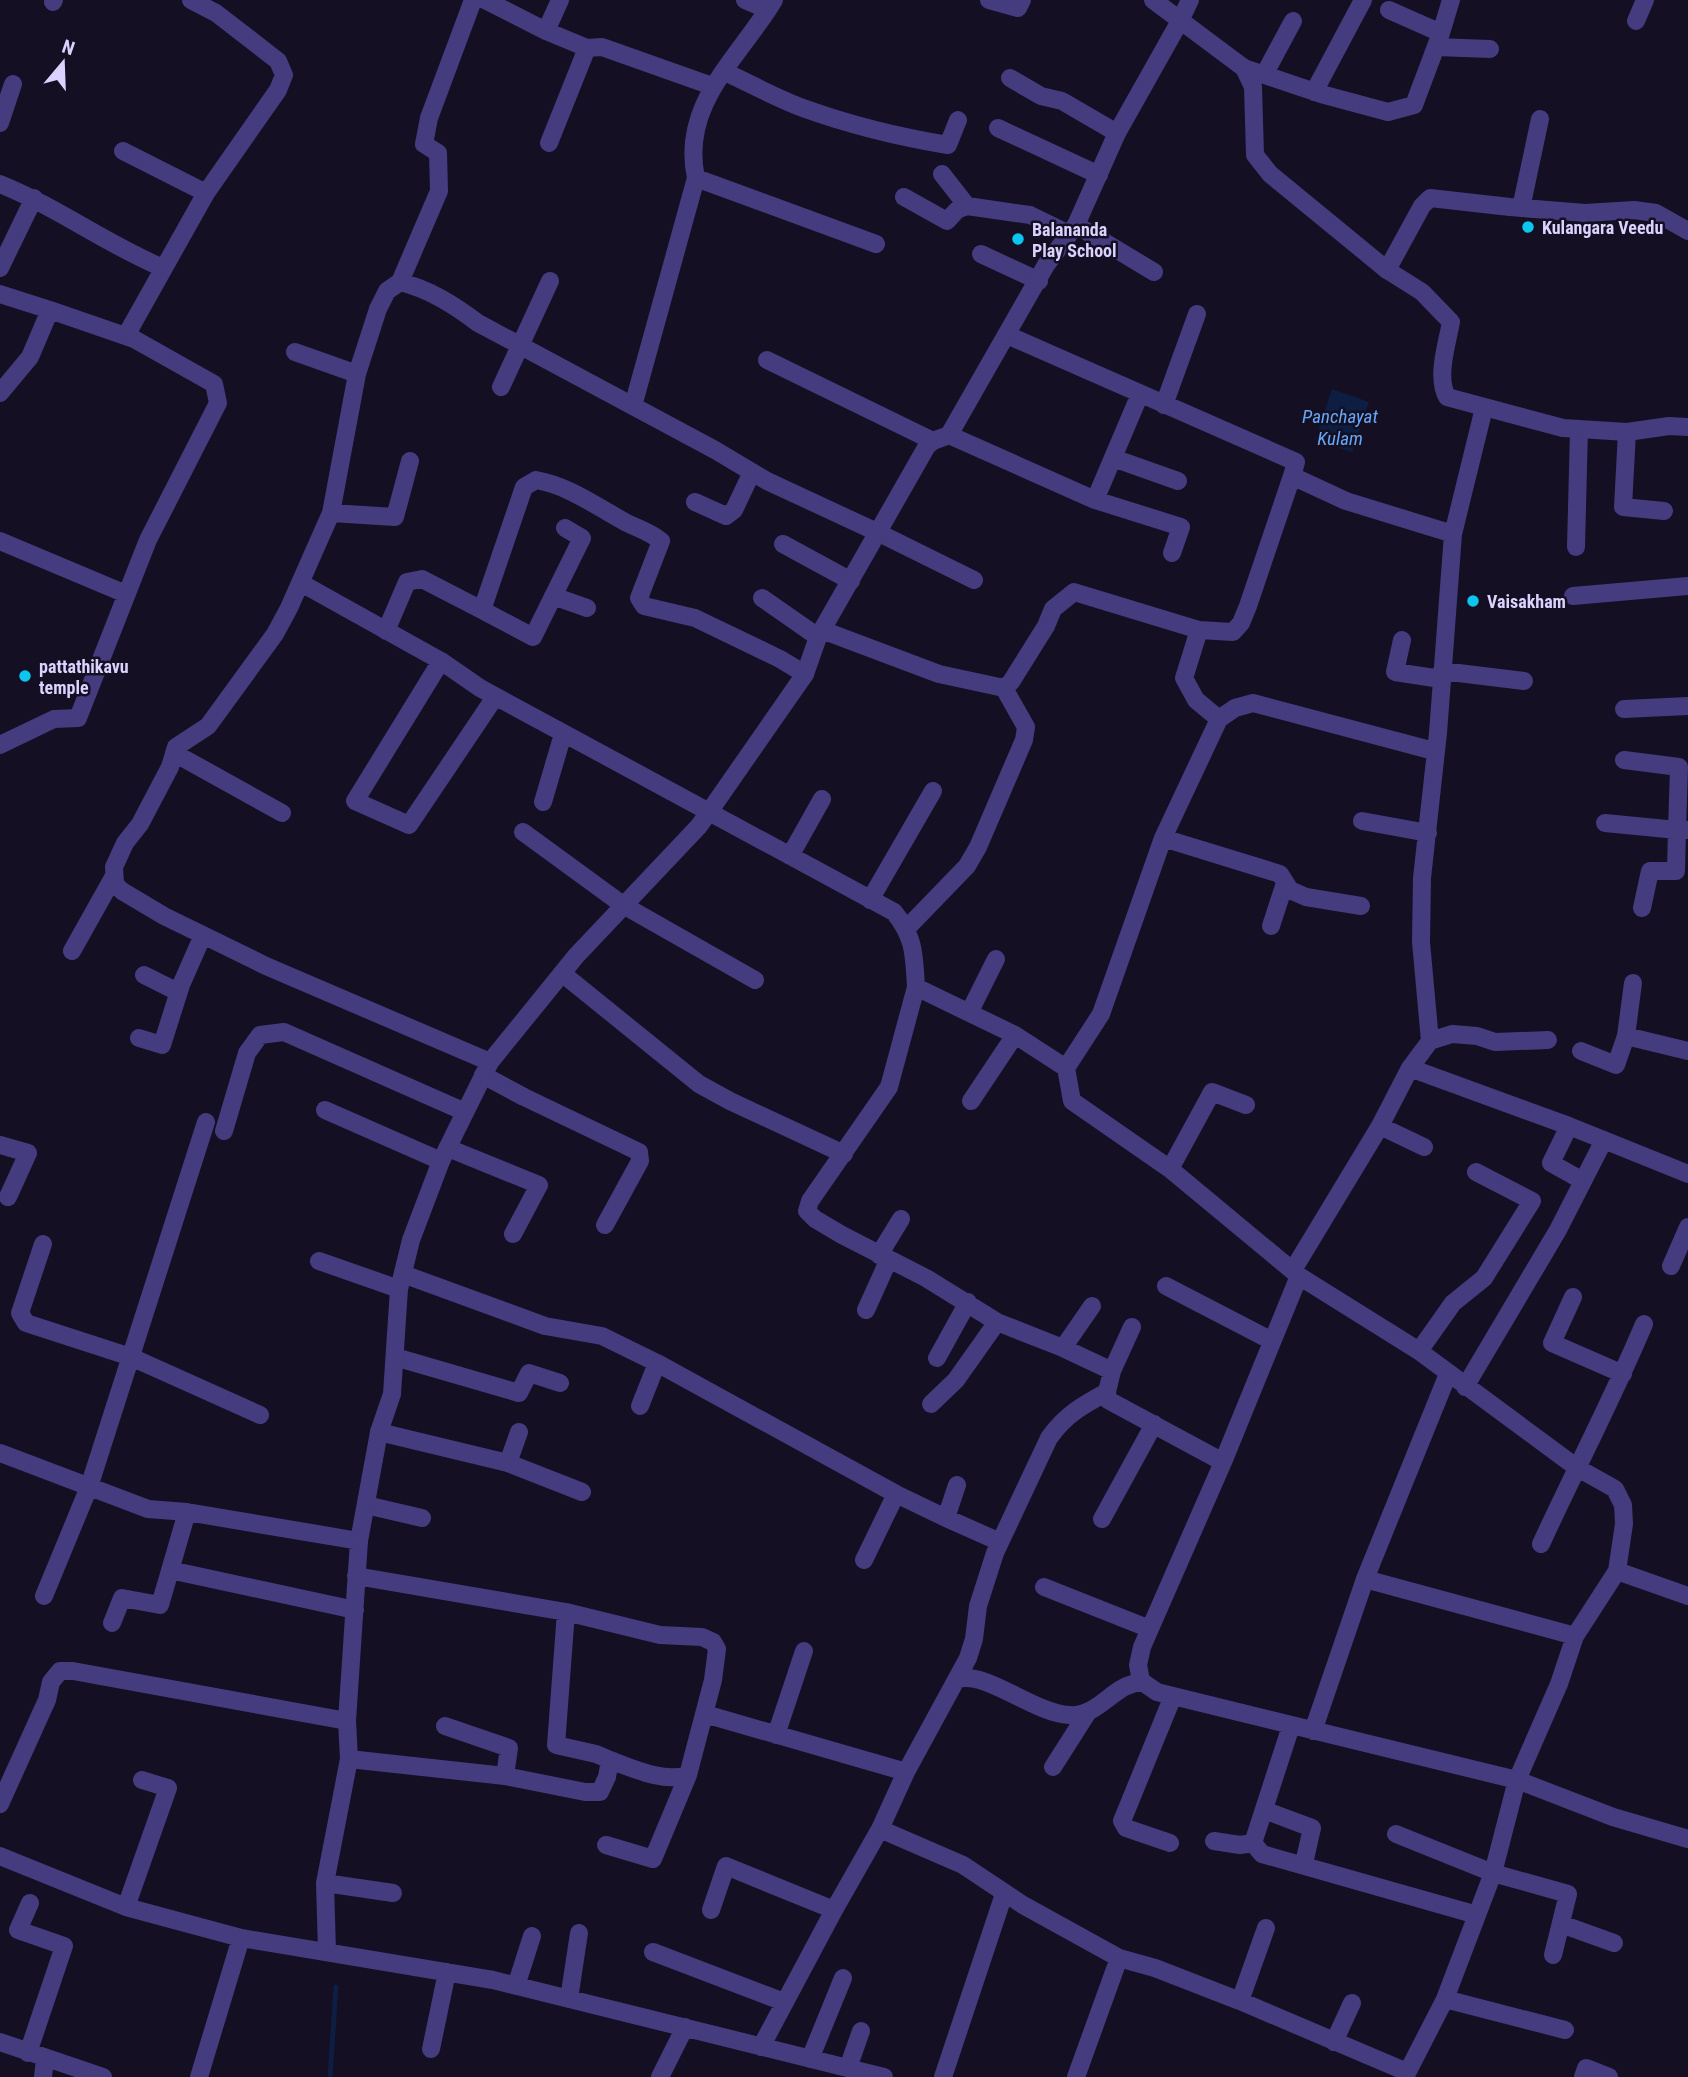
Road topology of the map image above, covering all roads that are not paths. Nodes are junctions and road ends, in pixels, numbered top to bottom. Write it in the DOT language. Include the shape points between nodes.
graph roads {
  1 [pos="191,0"];
  2 [pos="473,0"];
  3 [pos="485,0"];
  4 [pos="560,0"];
  5 [pos="745,0"];
  6 [pos="989,0"];
  7 [pos="1022,0"];
  8 [pos="1153,0"];
  9 [pos="1190,0"];
  10 [pos="1363,0"];
  11 [pos="1451,0"];
  12 [pos="1645,0"];
  13 [pos="771,5"];
  14 [pos="219,7"];
  15 [pos="1389,10"];
  16 [pos="1180,21"];
  17 [pos="1293,21"];
  18 [pos="1636,21"];
  19 [pos="546,31"];
  20 [pos="1439,40"];
  21 [pos="587,48"];
  22 [pos="1490,49"];
  23 [pos="1244,68"];
  24 [pos="725,72"];
  25 [pos="1264,75"];
  26 [pos="1010,78"];
  27 [pos="13,84"];
  28 [pos="712,86"];
  29 [pos="1314,92"];
  30 [pos="1540,119"];
  31 [pos="958,120"];
  32 [pos="0,123"];
  33 [pos="998,128"];
  34 [pos="1117,133"];
  35 [pos="549,143"];
  36 [pos="123,151"];
  37 [pos="942,174"];
  38 [pos="1099,176"];
  39 [pos="696,178"];
  40 [pos="0,184"];
  41 [pos="206,194"];
  42 [pos="904,197"];
  43 [pos="34,198"];
  44 [pos="967,206"];
  45 [pos="1521,208"];
  46 [pos="1072,230"];
  47 [pos="1688,231"];
  48 [pos="876,244"];
  49 [pos="981,254"];
  50 [pos="0,268"];
  51 [pos="163,268"];
  52 [pos="1387,270"];
  53 [pos="1154,272"];
  54 [pos="550,281"];
  55 [pos="1039,281"];
  56 [pos="400,282"];
  57 [pos="0,294"];
  58 [pos="50,310"];
  59 [pos="1197,314"];
  60 [pos="1007,335"];
  61 [pos="134,340"];
  62 [pos="520,346"];
  63 [pos="295,352"];
  64 [pos="766,360"];
  65 [pos="357,373"];
  66 [pos="501,387"];
  67 [pos="0,393"];
  68 [pos="1140,394"];
  69 [pos="1164,405"];
  70 [pos="633,406"];
  71 [pos="1484,408"];
  72 [pos="1688,427"];
  73 [pos="1578,429"];
  74 [pos="1627,432"];
  75 [pos="941,438"];
  76 [pos="1113,458"];
  77 [pos="410,461"];
  78 [pos="752,472"];
  79 [pos="1292,476"];
  80 [pos="1178,481"];
  81 [pos="1095,500"];
  82 [pos="695,502"];
  83 [pos="1664,512"];
  84 [pos="331,513"];
  85 [pos="565,528"];
  86 [pos="879,533"];
  87 [pos="1453,534"];
  88 [pos="0,541"];
  89 [pos="783,544"];
  90 [pos="1576,547"];
  91 [pos="1172,553"];
  92 [pos="974,580"];
  93 [pos="850,581"];
  94 [pos="301,583"];
  95 [pos="1688,586"];
  96 [pos="126,594"];
  97 [pos="553,596"];
  98 [pos="1573,596"];
  99 [pos="762,598"];
  100 [pos="587,608"];
  101 [pos="482,610"];
  102 [pos="1199,630"];
  103 [pos="386,631"];
  104 [pos="820,634"];
  105 [pos="1402,640"];
  106 [pos="442,661"];
  107 [pos="805,674"];
  108 [pos="1441,675"];
  109 [pos="1524,681"];
  110 [pos="1004,688"];
  111 [pos="495,697"];
  112 [pos="1688,706"];
  113 [pos="1624,709"];
  114 [pos="1219,719"];
  115 [pos="563,734"];
  116 [pos="0,745"];
  117 [pos="1434,751"];
  118 [pos="174,753"];
  119 [pos="1624,760"];
  120 [pos="933,791"];
  121 [pos="821,799"];
  122 [pos="543,802"];
  123 [pos="709,812"];
  124 [pos="282,813"];
  125 [pos="1362,821"];
  126 [pos="1605,823"];
  127 [pos="1683,830"];
  128 [pos="523,832"];
  129 [pos="1428,833"];
  130 [pos="1163,838"];
  131 [pos="790,856"];
  132 [pos="114,876"];
  133 [pos="1285,883"];
  134 [pos="870,900"];
  135 [pos="623,905"];
  136 [pos="1361,906"];
  137 [pos="1642,908"];
  138 [pos="1271,926"];
  139 [pos="907,928"];
  140 [pos="203,935"];
  141 [pos="72,951"];
  142 [pos="996,959"];
  143 [pos="563,974"];
  144 [pos="144,975"];
  145 [pos="755,980"];
  146 [pos="1633,983"];
  147 [pos="916,987"];
  148 [pos="178,992"];
  149 [pos="970,1011"];
  150 [pos="1015,1035"];
  151 [pos="1626,1036"];
  152 [pos="139,1038"];
  153 [pos="1548,1040"];
  154 [pos="1430,1041"];
  155 [pos="1581,1051"];
  156 [pos="1688,1051"];
  157 [pos="487,1068"];
  158 [pos="1066,1068"];
  159 [pos="1410,1068"];
  160 [pos="971,1101"];
  161 [pos="1246,1105"];
  162 [pos="325,1110"];
  163 [pos="465,1112"];
  164 [pos="206,1122"];
  165 [pos="1380,1126"];
  166 [pos="1569,1126"];
  167 [pos="224,1130"];
  168 [pos="1604,1140"];
  169 [pos="0,1145"];
  170 [pos="1424,1147"];
  171 [pos="444,1154"];
  172 [pos="844,1154"];
  173 [pos="1170,1168"];
  174 [pos="1476,1172"];
  175 [pos="1688,1174"];
  176 [pos="1583,1181"];
  177 [pos="8,1197"];
  178 [pos="901,1219"];
  179 [pos="605,1225"];
  180 [pos="1688,1227"];
  181 [pos="513,1234"];
  182 [pos="43,1244"];
  183 [pos="884,1257"];
  184 [pos="318,1261"];
  185 [pos="1671,1266"];
  186 [pos="1296,1273"];
  187 [pos="401,1282"];
  188 [pos="1166,1286"];
  189 [pos="1573,1297"];
  190 [pos="968,1303"];
  191 [pos="1093,1306"];
  192 [pos="866,1310"];
  193 [pos="997,1322"];
  194 [pos="1644,1324"];
  195 [pos="1132,1328"];
  196 [pos="1272,1341"];
  197 [pos="1063,1348"];
  198 [pos="1419,1351"];
  199 [pos="131,1357"];
  200 [pos="395,1357"];
  201 [pos="937,1358"];
  202 [pos="657,1363"];
  203 [pos="1112,1371"];
  204 [pos="1448,1374"];
  205 [pos="1623,1374"];
  206 [pos="561,1383"];
  207 [pos="1465,1387"];
  208 [pos="1107,1392"];
  209 [pos="931,1404"];
  210 [pos="640,1406"];
  211 [pos="260,1415"];
  212 [pos="1154,1424"];
  213 [pos="379,1432"];
  214 [pos="519,1432"];
  215 [pos="0,1453"];
  216 [pos="1223,1462"];
  217 [pos="508,1464"];
  218 [pos="1576,1467"];
  219 [pos="957,1485"];
  220 [pos="89,1487"];
  221 [pos="582,1492"];
  222 [pos="896,1494"];
  223 [pos="366,1505"];
  224 [pos="187,1511"];
  225 [pos="422,1518"];
  226 [pos="946,1518"];
  227 [pos="1102,1518"];
  228 [pos="359,1541"];
  229 [pos="1000,1542"];
  230 [pos="1541,1544"];
  231 [pos="863,1560"];
  232 [pos="170,1570"];
  233 [pos="1617,1572"];
  234 [pos="356,1576"];
  235 [pos="1365,1579"];
  236 [pos="1044,1587"];
  237 [pos="1688,1595"];
  238 [pos="44,1596"];
  239 [pos="355,1610"];
  240 [pos="566,1612"];
  241 [pos="112,1623"];
  242 [pos="1150,1629"];
  243 [pos="1575,1636"];
  244 [pos="804,1651"];
  245 [pos="958,1679"];
  246 [pos="1141,1681"];
  247 [pos="1173,1696"];
  248 [pos="1088,1712"];
  249 [pos="705,1714"];
  250 [pos="347,1721"];
  251 [pos="445,1726"];
  252 [pos="1291,1726"];
  253 [pos="1313,1731"];
  254 [pos="776,1735"];
  255 [pos="349,1759"];
  256 [pos="610,1760"];
  257 [pos="1053,1767"];
  258 [pos="906,1772"];
  259 [pos="688,1775"];
  260 [pos="505,1776"];
  261 [pos="142,1780"];
  262 [pos="1517,1780"];
  263 [pos="0,1804"];
  264 [pos="1264,1810"];
  265 [pos="880,1829"];
  266 [pos="1396,1834"];
  267 [pos="1688,1839"];
  268 [pos="1214,1841"];
  269 [pos="1170,1843"];
  270 [pos="1253,1843"];
  271 [pos="606,1846"];
  272 [pos="0,1856"];
  273 [pos="1305,1860"];
  274 [pos="1493,1873"];
  275 [pos="325,1883"];
  276 [pos="393,1893"];
  277 [pos="1004,1894"];
  278 [pos="30,1903"];
  279 [pos="126,1907"];
  280 [pos="711,1910"];
  281 [pos="834,1910"];
  282 [pos="1477,1915"];
  283 [pos="1561,1924"];
  284 [pos="1266,1928"];
  285 [pos="579,1933"];
  286 [pos="531,1936"];
  287 [pos="241,1938"];
  288 [pos="1614,1942"];
  289 [pos="327,1951"];
  290 [pos="653,1952"];
  291 [pos="1553,1955"];
  292 [pos="1119,1958"];
  293 [pos="447,1972"];
  294 [pos="843,1978"];
  295 [pos="516,1986"];
  296 [pos="569,1999"];
  297 [pos="1445,1999"];
  298 [pos="1240,2001"];
  299 [pos="784,2002"];
  300 [pos="1352,2003"];
  301 [pos="685,2027"];
  302 [pos="860,2031"];
  303 [pos="1565,2031"];
  304 [pos="0,2042"];
  305 [pos="1334,2042"];
  306 [pos="761,2047"];
  307 [pos="430,2049"];
  308 [pos="810,2059"];
  309 [pos="38,2063"];
  310 [pos="848,2068"];
  311 [pos="1406,2075"];
  312 [pos="103,2077"];
  313 [pos="199,2077"];
  314 [pos="660,2077"];
  315 [pos="884,2077"];
  316 [pos="943,2077"];
  317 [pos="1076,2077"];
  318 [pos="1583,2077"];
  319 [pos="1609,2077"];
  1 -- 14 [label="street"];
  2 -- 56 [label="street" via="429,118 424,144 438,153 439,191"];
  3 -- 19 [label="street"];
  4 -- 19 [label="street"];
  5 -- 13 [label="street"];
  6 -- 7 [label="street" via="1018,8"];
  8 -- 16 [label="street"];
  9 -- 16 [label="street"];
  10 -- 29 [label="street"];
  11 -- 20 [label="street"];
  12 -- 18 [label="street"];
  13 -- 24 [label="street"];
  14 -- 41 [label="street" via="278,61 284,75"];
  15 -- 20 [label="street"];
  16 -- 23 [label="street"];
  16 -- 34 [label="street"];
  17 -- 25 [label="street"];
  19 -- 21 [label="street"];
  20 -- 22 [label="street"];
  20 -- 29 [label="street" via="1414,105 1388,112"];
  21 -- 28 [label="street" via="602,47"];
  21 -- 35 [label="street"];
  23 -- 25 [label="street"];
  23 -- 52 [label="street" via="1253,87 1255,155 1270,174"];
  24 -- 28 [label="street"];
  24 -- 31 [label="street" via="801,107 906,139 948,145"];
  25 -- 29 [label="street"];
  26 -- 34 [label="street"];
  27 -- 32 [label="street"];
  28 -- 39 [label="street" via="698,117 692,162"];
  30 -- 45 [label="street"];
  33 -- 38 [label="street"];
  34 -- 38 [label="street"];
  36 -- 41 [label="street"];
  37 -- 44 [label="street"];
  38 -- 46 [label="street"];
  39 -- 48 [label="street"];
  39 -- 70 [label="street"];
  40 -- 43 [label="street"];
  41 -- 51 [label="street"];
  42 -- 44 [label="street" via="947,221"];
  43 -- 50 [label="street"];
  43 -- 51 [label="street"];
  44 -- 46 [label="street" via="1030,215"];
  45 -- 47 [label="street" via="1634,209 1656,213"];
  45 -- 52 [label="street" via="1430,198"];
  46 -- 53 [label="street"];
  46 -- 55 [label="street"];
  49 -- 55 [label="street"];
  51 -- 61 [label="street" via="128,332"];
  52 -- 71 [label="street" via="1422,292 1451,322 1444,366 1447,397"];
  54 -- 62 [label="street"];
  55 -- 60 [label="street"];
  56 -- 62 [label="street" via="419,286"];
  56 -- 65 [label="street" via="387,291 378,309"];
  57 -- 58 [label="street"];
  58 -- 61 [label="street"];
  58 -- 67 [label="street" via="30,357"];
  59 -- 69 [label="street"];
  60 -- 68 [label="street"];
  60 -- 75 [label="street"];
  61 -- 96 [label="street" via="215,384 218,403 148,540"];
  62 -- 66 [label="street"];
  62 -- 70 [label="street"];
  63 -- 65 [label="street"];
  64 -- 75 [label="street"];
  65 -- 84 [label="street"];
  68 -- 69 [label="street"];
  68 -- 76 [label="street"];
  69 -- 79 [label="street" via="1296,461"];
  70 -- 78 [label="street"];
  71 -- 73 [label="street"];
  71 -- 87 [label="street"];
  72 -- 74 [label="street"];
  73 -- 74 [label="street"];
  73 -- 90 [label="street"];
  74 -- 83 [label="street" via="1623,507"];
  75 -- 81 [label="street"];
  75 -- 86 [label="street" via="927,446"];
  76 -- 80 [label="street"];
  76 -- 81 [label="street"];
  77 -- 84 [label="street" via="395,517"];
  78 -- 82 [label="street" via="734,510 726,516"];
  78 -- 86 [label="street"];
  79 -- 87 [label="street" via="1346,501"];
  79 -- 102 [label="street" via="1241,623 1233,632"];
  81 -- 91 [label="street" via="1181,527"];
  84 -- 94 [label="street"];
  85 -- 97 [label="street" via="582,538"];
  86 -- 92 [label="street"];
  86 -- 93 [label="street"];
  87 -- 108 [label="street"];
  88 -- 96 [label="street"];
  89 -- 93 [label="street"];
  93 -- 104 [label="street"];
  94 -- 103 [label="street"];
  94 -- 118 [label="street" via="275,634 236,690 208,726"];
  95 -- 98 [label="street"];
  96 -- 116 [label="street" via="78,718 54,719"];
  97 -- 100 [label="street"];
  97 -- 101 [label="street" via="533,637"];
  99 -- 104 [label="street"];
  101 -- 103 [label="street" via="422,579 407,582"];
  101 -- 107 [label="street" via="524,487 536,480 550,482 661,541 639,598 643,606 695,618"];
  102 -- 110 [label="street" via="1074,592 1053,609"];
  102 -- 114 [label="street" via="1184,678 1196,700"];
  103 -- 106 [label="street"];
  104 -- 107 [label="street"];
  104 -- 110 [label="street" via="939,674"];
  105 -- 108 [label="street" via="1395,672"];
  106 -- 111 [label="street"];
  106 -- 111 [label="street" via="355,801 409,825"];
  107 -- 123 [label="street"];
  108 -- 109 [label="street"];
  108 -- 117 [label="street"];
  110 -- 139 [label="street" via="1026,727 1024,740 967,866"];
  111 -- 115 [label="street"];
  112 -- 113 [label="street"];
  114 -- 117 [label="street" via="1253,703"];
  114 -- 130 [label="street"];
  115 -- 122 [label="street"];
  115 -- 123 [label="street"];
  117 -- 129 [label="street"];
  118 -- 124 [label="street"];
  118 -- 132 [label="street" via="151,804 125,843"];
  119 -- 127 [label="street" via="1679,767"];
  120 -- 134 [label="street"];
  121 -- 131 [label="street"];
  123 -- 131 [label="street"];
  123 -- 135 [label="street"];
  125 -- 129 [label="street"];
  126 -- 127 [label="street"];
  127 -- 137 [label="street" via="1676,871 1650,871"];
  128 -- 135 [label="street"];
  129 -- 154 [label="street" via="1421,942"];
  130 -- 133 [label="street" via="1280,874"];
  130 -- 158 [label="street" via="1101,1014"];
  131 -- 134 [label="street"];
  132 -- 140 [label="street" via="122,891"];
  132 -- 141 [label="street"];
  133 -- 136 [label="street" via="1306,897"];
  133 -- 138 [label="street"];
  134 -- 139 [label="street" via="894,912"];
  135 -- 143 [label="street"];
  135 -- 145 [label="street"];
  139 -- 147 [label="street" via="914,947"];
  140 -- 148 [label="street"];
  140 -- 157 [label="street"];
  142 -- 149 [label="street"];
  143 -- 157 [label="street"];
  143 -- 172 [label="street" via="699,1084"];
  144 -- 148 [label="street"];
  146 -- 151 [label="street"];
  147 -- 149 [label="street"];
  147 -- 172 [label="street" via="889,1087"];
  148 -- 152 [label="street" via="162,1045"];
  149 -- 150 [label="street"];
  150 -- 158 [label="street"];
  150 -- 160 [label="street"];
  151 -- 155 [label="street" via="1616,1065"];
  151 -- 156 [label="street"];
  153 -- 154 [label="street" via="1495,1042 1452,1034"];
  154 -- 159 [label="street"];
  157 -- 163 [label="street"];
  157 -- 179 [label="street" via="524,1097 639,1152 639,1161"];
  158 -- 173 [label="street" via="1072,1101"];
  159 -- 165 [label="street"];
  159 -- 166 [label="street"];
  161 -- 173 [label="street" via="1212,1092"];
  162 -- 171 [label="street"];
  163 -- 167 [label="street" via="284,1032 260,1035 247,1053"];
  163 -- 171 [label="street"];
  164 -- 199 [label="street"];
  165 -- 170 [label="street"];
  165 -- 186 [label="street"];
  166 -- 168 [label="street"];
  166 -- 176 [label="street" via="1551,1163"];
  168 -- 175 [label="street"];
  168 -- 176 [label="street"];
  169 -- 177 [label="street" via="28,1153"];
  171 -- 181 [label="street" via="539,1185"];
  171 -- 187 [label="street" via="411,1240"];
  172 -- 183 [label="street" via="807,1211"];
  173 -- 186 [label="street"];
  174 -- 198 [label="street" via="1532,1200 1485,1278 1453,1303"];
  176 -- 207 [label="street"];
  178 -- 183 [label="street"];
  180 -- 185 [label="street"];
  182 -- 199 [label="street" via="20,1313 26,1322"];
  183 -- 190 [label="street"];
  183 -- 192 [label="street"];
  184 -- 187 [label="street"];
  186 -- 196 [label="street"];
  186 -- 198 [label="street"];
  187 -- 200 [label="street"];
  187 -- 202 [label="street" via="545,1326 602,1336"];
  188 -- 196 [label="street"];
  189 -- 205 [label="street" via="1552,1343"];
  190 -- 193 [label="street"];
  190 -- 201 [label="street"];
  191 -- 197 [label="street"];
  193 -- 197 [label="street"];
  193 -- 209 [label="street" via="956,1380"];
  194 -- 205 [label="street"];
  195 -- 203 [label="street"];
  196 -- 216 [label="street"];
  197 -- 203 [label="street"];
  198 -- 204 [label="street"];
  199 -- 211 [label="street"];
  199 -- 220 [label="street"];
  200 -- 206 [label="street" via="519,1393 529,1373"];
  200 -- 213 [label="street" via="392,1394"];
  202 -- 210 [label="street"];
  202 -- 222 [label="street"];
  203 -- 208 [label="street"];
  204 -- 207 [label="street"];
  204 -- 235 [label="street"];
  205 -- 218 [label="street"];
  207 -- 218 [label="street"];
  208 -- 212 [label="street" via="1108,1400"];
  208 -- 229 [label="street" via="1073,1410 1054,1430"];
  212 -- 216 [label="street"];
  212 -- 227 [label="street"];
  213 -- 217 [label="street"];
  213 -- 223 [label="street"];
  214 -- 217 [label="street"];
  215 -- 220 [label="street"];
  216 -- 242 [label="street"];
  217 -- 221 [label="street"];
  218 -- 230 [label="street"];
  218 -- 233 [label="street" via="1615,1489 1623,1505"];
  219 -- 226 [label="street"];
  220 -- 224 [label="street" via="148,1509"];
  220 -- 238 [label="street"];
  222 -- 226 [label="street"];
  222 -- 231 [label="street"];
  223 -- 225 [label="street"];
  223 -- 228 [label="street"];
  224 -- 228 [label="street"];
  224 -- 232 [label="street"];
  226 -- 229 [label="street"];
  228 -- 234 [label="street"];
  229 -- 245 [label="street"];
  232 -- 239 [label="street"];
  232 -- 241 [label="street" via="160,1605 122,1598"];
  233 -- 237 [label="street"];
  233 -- 243 [label="street"];
  234 -- 239 [label="street"];
  234 -- 240 [label="street"];
  235 -- 243 [label="street"];
  235 -- 253 [label="street"];
  236 -- 242 [label="street"];
  239 -- 250 [label="street"];
  240 -- 249 [label="street" via="660,1635 702,1637 713,1642 718,1649"];
  240 -- 256 [label="street" via="556,1745"];
  242 -- 246 [label="street" via="1138,1665"];
  243 -- 262 [label="street"];
  244 -- 254 [label="street"];
  245 -- 248 [label="street" via="982,1679 1049,1711 1071,1716"];
  245 -- 258 [label="street"];
  246 -- 247 [label="street"];
  246 -- 248 [label="street"];
  247 -- 252 [label="street"];
  247 -- 269 [label="street" via="1122,1821 1126,1828"];
  248 -- 257 [label="street"];
  249 -- 254 [label="street"];
  249 -- 259 [label="street"];
  250 -- 255 [label="street"];
  250 -- 263 [label="street" via="60,1671 51,1682"];
  251 -- 260 [label="street" via="509,1748"];
  252 -- 253 [label="street"];
  252 -- 264 [label="street"];
  253 -- 262 [label="street"];
  254 -- 258 [label="street"];
  255 -- 260 [label="street"];
  255 -- 275 [label="street"];
  256 -- 259 [label="street" via="675,1779"];
  256 -- 260 [label="street" via="600,1792"];
  258 -- 265 [label="street"];
  259 -- 271 [label="street" via="653,1859"];
  261 -- 279 [label="street" via="168,1787"];
  262 -- 267 [label="street" via="1613,1817"];
  262 -- 274 [label="street"];
  264 -- 270 [label="street"];
  264 -- 273 [label="street" via="1312,1828"];
  265 -- 277 [label="street" via="963,1864"];
  265 -- 281 [label="street"];
  266 -- 274 [label="street"];
  268 -- 270 [label="street"];
  270 -- 282 [label="street" via="1262,1854"];
  272 -- 279 [label="street"];
  274 -- 282 [label="street"];
  274 -- 283 [label="street" via="1568,1894"];
  275 -- 276 [label="street"];
  275 -- 289 [label="street"];
  277 -- 292 [label="street"];
  277 -- 316 [label="street"];
  278 -- 309 [label="street" via="18,1930 64,1946"];
  279 -- 287 [label="street"];
  280 -- 281 [label="street" via="726,1866"];
  281 -- 299 [label="street"];
  282 -- 297 [label="street"];
  283 -- 288 [label="street"];
  283 -- 291 [label="street"];
  284 -- 298 [label="street"];
  285 -- 296 [label="street"];
  286 -- 295 [label="street"];
  287 -- 289 [label="street"];
  287 -- 313 [label="street"];
  289 -- 293 [label="street"];
  290 -- 299 [label="street"];
  292 -- 298 [label="street"];
  292 -- 317 [label="street"];
  293 -- 295 [label="street"];
  293 -- 307 [label="street"];
  294 -- 308 [label="street"];
  295 -- 296 [label="street"];
  296 -- 301 [label="street"];
  297 -- 303 [label="street"];
  297 -- 311 [label="street"];
  298 -- 305 [label="street"];
  299 -- 306 [label="street"];
  300 -- 305 [label="street"];
  301 -- 306 [label="street"];
  301 -- 314 [label="street"];
  302 -- 310 [label="street"];
  304 -- 309 [label="street"];
  305 -- 311 [label="street"];
  306 -- 308 [label="street"];
  308 -- 310 [label="street"];
  309 -- 312 [label="street"];
  310 -- 315 [label="street"];
  318 -- 319 [label="street" via="1586,2068"];
}
